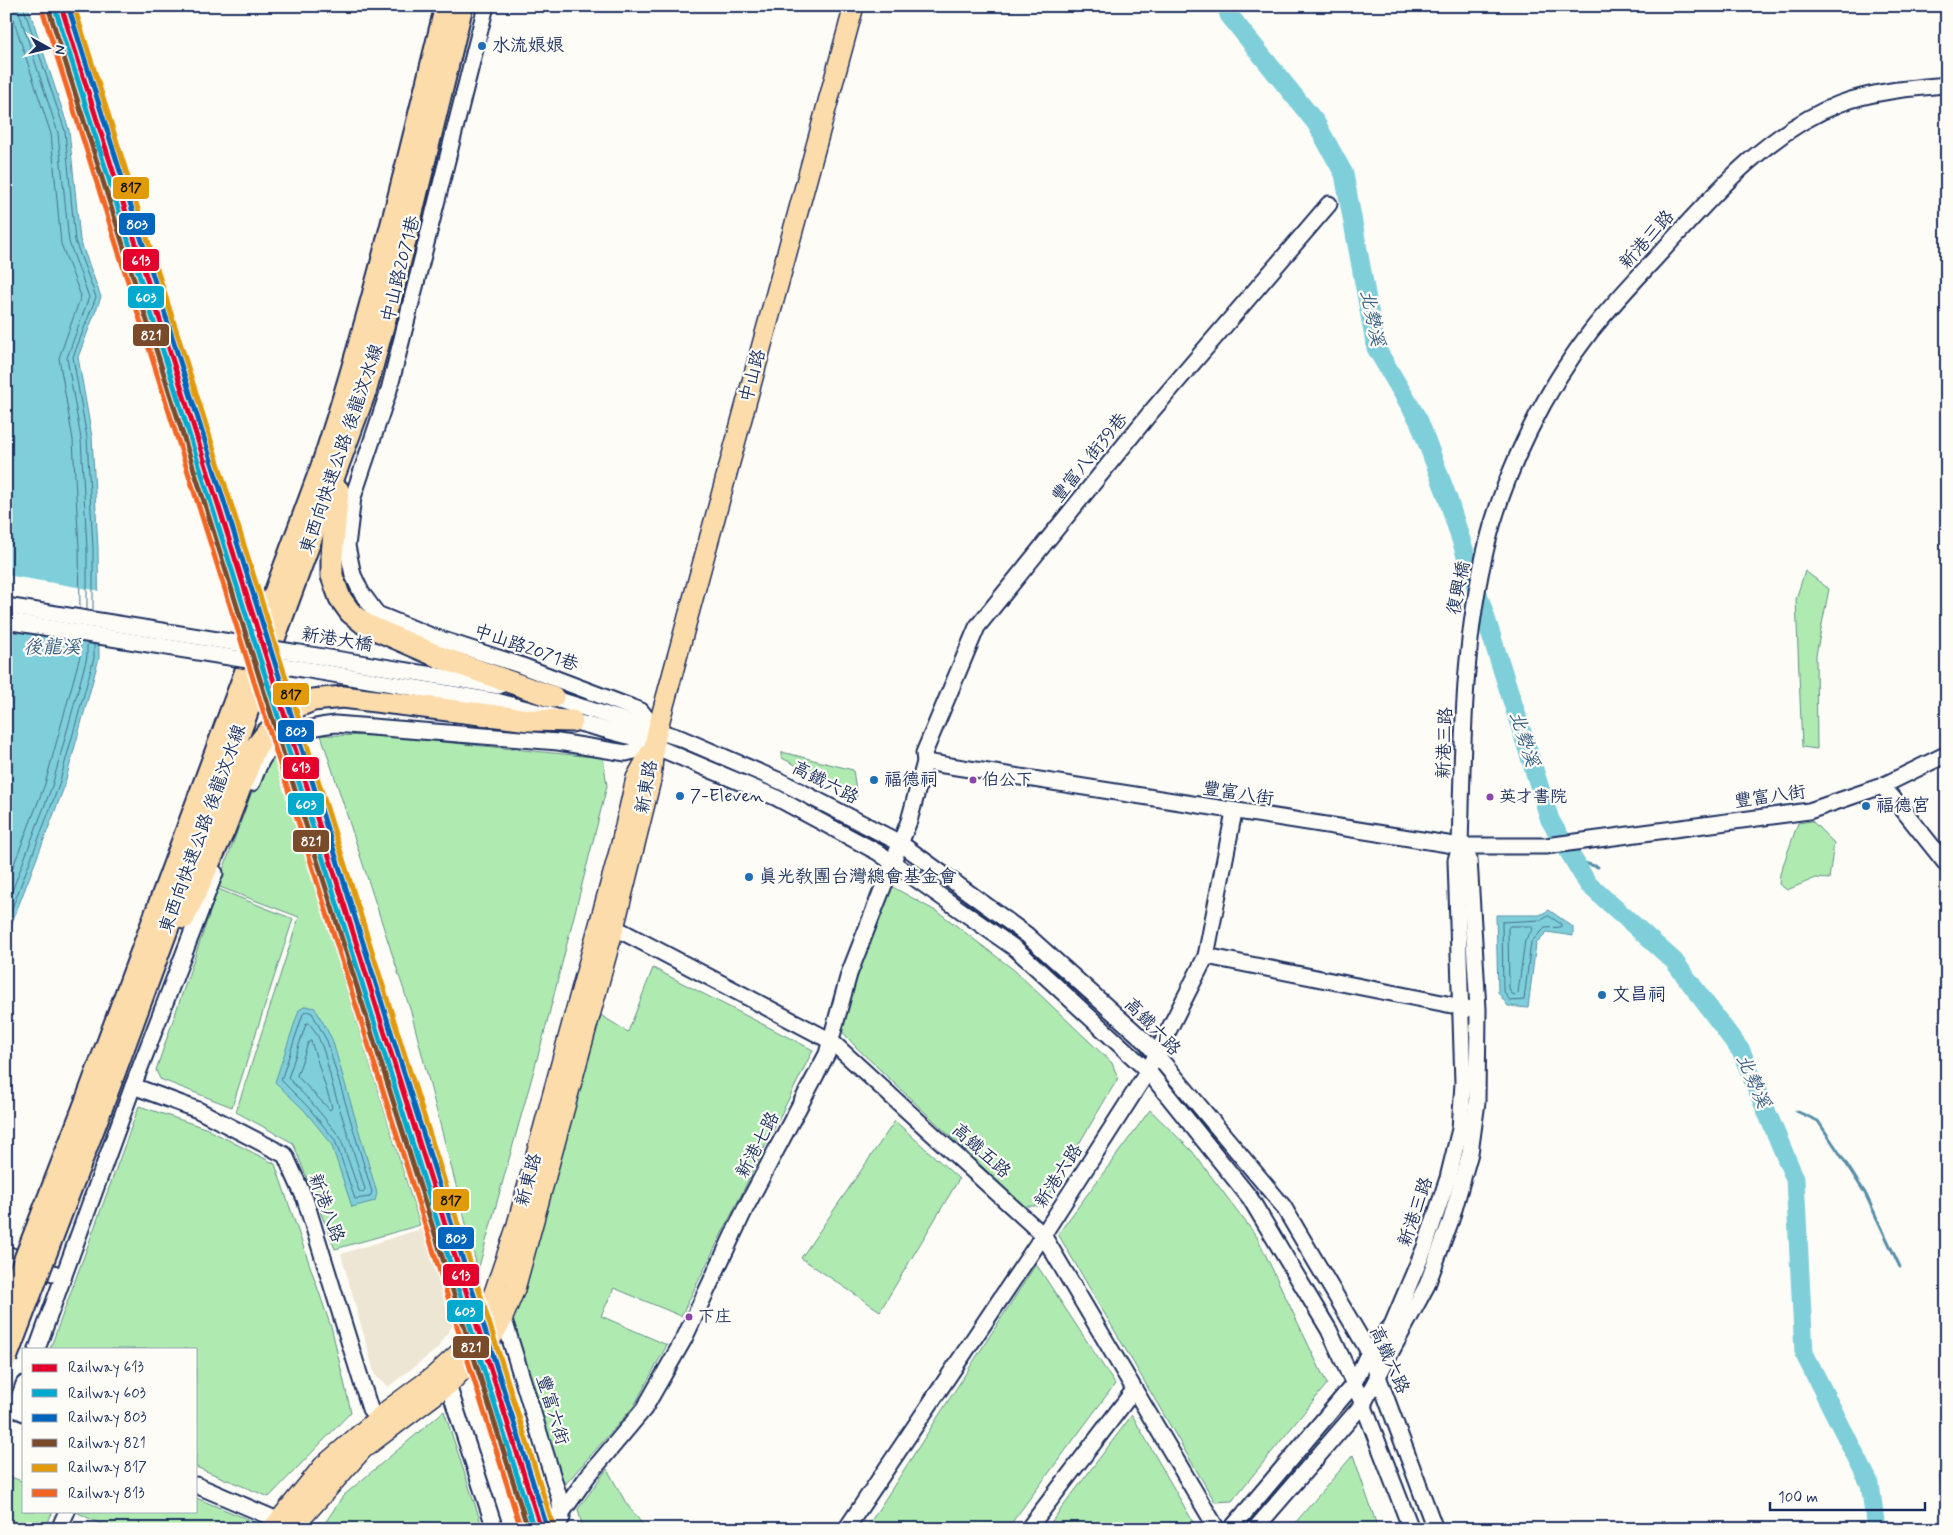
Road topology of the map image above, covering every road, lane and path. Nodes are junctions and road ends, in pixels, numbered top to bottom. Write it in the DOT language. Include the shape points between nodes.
graph roads {
  1 [pos="446,6"];
  2 [pos="462,6"];
  3 [pos="486,6"];
  4 [pos="854,6"];
  5 [pos="1947,85"];
  6 [pos="1329,204"];
  7 [pos="342,460"];
  8 [pos="1487,543"];
  9 [pos="6,606"];
  10 [pos="6,621"];
  11 [pos="1468,640"];
  12 [pos="553,697"];
  13 [pos="404,708"];
  14 [pos="572,721"];
  15 [pos="396,729"];
  16 [pos="656,738"];
  17 [pos="1947,754"];
  18 [pos="925,762"];
  19 [pos="1882,786"];
  20 [pos="1234,812"];
  21 [pos="900,844"];
  22 [pos="1460,846"];
  23 [pos="892,863"];
  24 [pos="1947,865"];
  25 [pos="607,924"];
  26 [pos="1206,956"];
  27 [pos="1462,1008"];
  28 [pos="1478,1009"];
  29 [pos="831,1041"];
  30 [pos="1157,1054"];
  31 [pos="115,1070"];
  32 [pos="1148,1072"];
  33 [pos="133,1086"];
  34 [pos="95,1102"];
  35 [pos="1044,1235"];
  36 [pos="7,1254"];
  37 [pos="63,1277"];
  38 [pos="6,1308"];
  39 [pos="496,1314"];
  40 [pos="37,1348"];
  41 [pos="1369,1352"];
  42 [pos="6,1358"];
  43 [pos="1378,1377"];
  44 [pos="442,1380"];
  45 [pos="1353,1385"];
  46 [pos="1134,1390"];
  47 [pos="22,1395"];
  48 [pos="1364,1404"];
  49 [pos="19,1411"];
  50 [pos="382,1424"];
  51 [pos="198,1487"];
  52 [pos="67,1512"];
  53 [pos="559,1521"];
  54 [pos="283,1526"];
  55 [pos="59,1529"];
  56 [pos="495,1529"];
  57 [pos="534,1529"];
  58 [pos="566,1529"];
  59 [pos="846,1529"];
  60 [pos="1028,1529"];
  61 [pos="1217,1529"];
  62 [pos="1231,1529"];
  63 [pos="1255,1529"];
  64 [pos="1411,1529"];
  65 [pos="1435,1529"];
  1 -- 34 [label="highway, 東西向快速公路 後龍汶水線" via="374,296 339,416"];
  2 -- 7 [label="highway, 東西向快速公路 後龍汶水線" via="396,278 366,389"];
  3 -- 16 [label="street, 中山路2071巷" via="389,390 353,497 347,546 353,575 376,614 433,639 517,664 641,711"];
  4 -- 16 [label="main road, 中山路"];
  5 -- 8 [label="street, 新港三路" via="1870,94 1839,104 1807,120 1736,172 1591,331 1562,374 1540,410 1520,453"];
  6 -- 18 [label="street, 豐富八街39巷" via="1151,412 977,627 924,753"];
  7 -- 12 [label="highway" via="332,576 340,598 350,612 366,625 442,658"];
  7 -- 31 [label="highway, 東西向快速公路 後龍汶水線"];
  8 -- 11 [label="street, 復興橋"];
  9 -- 12 [label="street, 新港大橋, bridge"];
  10 -- 14 [label="street, 新港大橋, bridge" via="500,702"];
  11 -- 22 [label="street, 新港三路"];
  12 -- 16 [label="street, 新港大橋"];
  13 -- 15 [label="street"];
  14 -- 16 [label="street, 新港大橋"];
  14 -- 31 [label="highway" via="529,720 343,697 313,700 296,707 255,748 224,830"];
  15 -- 16 [label="street" via="558,742 626,753"];
  15 -- 33 [label="street" via="335,724 308,727 281,740 265,755 239,811"];
  16 -- 21 [label="street, 高鐵六路" via="782,782"];
  16 -- 23 [label="street, 高鐵六路" via="775,797"];
  16 -- 25 [label="main road, 新東路" via="651,780"];
  17 -- 19 [label="street, 豐富八街"];
  18 -- 20 [label="street, 豐富八街"];
  18 -- 21 [label="street, 新港七路"];
  19 -- 22 [label="street, 豐富八街" via="1809,811 1546,846"];
  19 -- 24 [label="street"];
  20 -- 22 [label="street, 豐富八街"];
  20 -- 26 [label="street, 新港六路"];
  21 -- 23 [label="street, 新港七路"];
  21 -- 30 [label="street, 高鐵六路" via="1027,935"];
  22 -- 27 [label="street, 新港三路" via="1456,860"];
  22 -- 28 [label="street, 新港三路" via="1469,859"];
  23 -- 29 [label="street, 新港七路" via="849,974"];
  23 -- 32 [label="street, 高鐵六路" via="1016,949"];
  25 -- 29 [label="street, 高鐵五路"];
  25 -- 39 [label="main road, 新東路" via="515,1289"];
  26 -- 27 [label="street"];
  26 -- 30 [label="street, 新港六路"];
  27 -- 28 [label="street"];
  27 -- 41 [label="street, 新港三路" via="1460,1129 1448,1178 1425,1247 1392,1324"];
  28 -- 43 [label="street, 新港三路" via="1477,1102 1470,1153 1427,1285"];
  29 -- 35 [label="street, 高鐵五路"];
  29 -- 53 [label="street, 新港七路" via="746,1207 684,1339 644,1409 587,1478"];
  30 -- 32 [label="street, 新港六路"];
  30 -- 41 [label="street, 高鐵六路" via="1283,1206"];
  31 -- 34 [label="highway, 東西向快速公路 後龍汶水線"];
  32 -- 35 [label="street, 新港六路"];
  32 -- 45 [label="street, 高鐵六路" via="1250,1198 1329,1330"];
  33 -- 37 [label="street"];
  33 -- 50 [label="street, 新港八路" via="198,1110 285,1155 305,1198 370,1409"];
  34 -- 38 [label="highway, 東西向快速公路 後龍汶水線, bridge"];
  34 -- 42 [label="highway, 東西向快速公路 後龍汶水線, bridge"];
  35 -- 46 [label="street, 高鐵五路"];
  35 -- 59 [label="street, 新港六路"];
  36 -- 37 [label="street"];
  37 -- 40 [label="street"];
  39 -- 44 [label="main road, 新東路" via="489,1343"];
  39 -- 53 [label="street, 豐富六街" via="506,1326 559,1497"];
  41 -- 43 [label="street, 高鐵六路"];
  41 -- 45 [label="street, 新港三路"];
  43 -- 48 [label="street, 新港三路"];
  43 -- 65 [label="street, 高鐵六路"];
  44 -- 50 [label="main road, 新東路"];
  44 -- 56 [label="street"];
  45 -- 48 [label="street, 高鐵六路"];
  45 -- 62 [label="street, 新港三路"];
  46 -- 60 [label="street"];
  46 -- 61 [label="street, 高鐵五路"];
  47 -- 49 [label="street"];
  48 -- 63 [label="street, 新港三路"];
  48 -- 64 [label="street, 高鐵六路"];
  50 -- 54 [label="main road, 新東路" via="363,1448"];
  51 -- 54 [label="street"];
  52 -- 55 [label="street"];
  53 -- 57 [label="street, 新港七路"];
  53 -- 58 [label="street, 豐富六街"];
}
